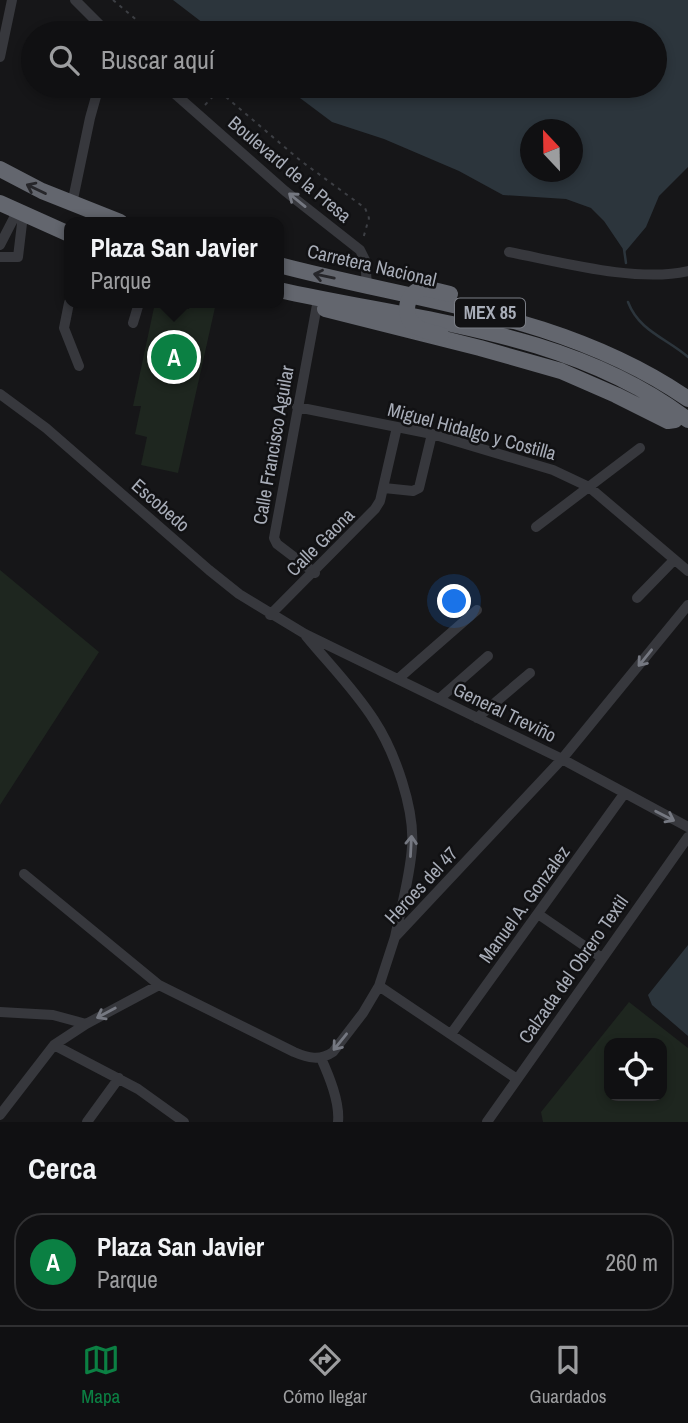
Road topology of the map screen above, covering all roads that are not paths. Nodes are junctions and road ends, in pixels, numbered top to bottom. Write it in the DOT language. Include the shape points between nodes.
graph roads {
  1 [pos="12,0"];
  2 [pos="75,0"];
  3 [pos="96,21"];
  4 [pos="0,57"];
  5 [pos="96,98"];
  6 [pos="180,98"];
  7 [pos="0,169"];
  8 [pos="0,203"];
  9 [pos="72,204"];
  10 [pos="20,213"];
  11 [pos="107,217"];
  12 [pos="64,232"];
  13 [pos="0,245"];
  14 [pos="509,252"];
  15 [pos="0,257"];
  16 [pos="284,266"];
  17 [pos="688,271"];
  18 [pos="368,285"];
  19 [pos="284,291"];
  20 [pos="302,295"];
  21 [pos="317,305"];
  22 [pos="68,308"];
  23 [pos="138,308"];
  24 [pos="133,323"];
  25 [pos="79,366"];
  26 [pos="688,388"];
  27 [pos="0,394"];
  28 [pos="688,399"];
  29 [pos="297,407"];
  30 [pos="683,421"];
  31 [pos="397,426"];
  32 [pos="432,434"];
  33 [pos="640,447"];
  34 [pos="589,487"];
  35 [pos="384,488"];
  36 [pos="536,527"];
  37 [pos="674,559"];
  38 [pos="688,571"];
  39 [pos="315,573"];
  40 [pos="637,598"];
  41 [pos="688,605"];
  42 [pos="477,610"];
  43 [pos="270,615"];
  44 [pos="304,634"];
  45 [pos="488,656"];
  46 [pos="530,673"];
  47 [pos="398,679"];
  48 [pos="439,699"];
  49 [pos="477,718"];
  50 [pos="562,759"];
  51 [pos="624,794"];
  52 [pos="688,827"];
  53 [pos="688,837"];
  54 [pos="24,874"];
  55 [pos="538,914"];
  56 [pos="395,937"];
  57 [pos="602,958"];
  58 [pos="159,985"];
  59 [pos="379,986"];
  60 [pos="0,1012"];
  61 [pos="86,1024"];
  62 [pos="451,1034"];
  63 [pos="54,1045"];
  64 [pos="321,1058"];
  65 [pos="119,1078"];
  66 [pos="517,1079"];
  67 [pos="0,1115"];
  68 [pos="87,1122"];
  69 [pos="184,1122"];
  70 [pos="338,1122"];
  71 [pos="487,1122"];
  1 -- 4 [label="street"];
  2 -- 3 [label="street"];
  5 -- 9 [label="street"];
  18 -- 6 [label="street, Boulevard de la Presa, one-way" via="360,250"];
  9 -- 7 [label="highway, one-way"];
  8 -- 10 [label="highway"];
  9 -- 11 [label="highway"];
  10 -- 12 [label="highway"];
  10 -- 13 [label="street"];
  10 -- 15 [label="street" via="18,257"];
  14 -- 17 [label="street" via="636,274"];
  18 -- 16 [label="highway, Carretera Nacional / MEX 85, one-way"];
  18 -- 28 [label="highway, Carretera Nacional / MEX 85" via="559,333 614,356"];
  19 -- 20 [label="highway, MEX 85"];
  20 -- 21 [label="highway, MEX 85"];
  20 -- 30 [label="highway, MEX 85" via="472,328 554,351 657,398"];
  21 -- 29 [label="street, Calle Francisco Aguilar"];
  21 -- 30 [label="highway, MEX 85" via="536,363 668,421"];
  22 -- 25 [label="street" via="64,328"];
  23 -- 24 [label="street"];
  26 -- 30 [label="highway, MEX 85, bridge" via="635,356 518,309 423,289 409,300 407,314 422,329 553,362"];
  27 -- 43 [label="street, Escobedo" via="90,465 209,570"];
  29 -- 31 [label="street, Miguel Hidalgo y Costilla"];
  29 -- 39 [label="street, Calle Francisco Aguilar" via="274,538"];
  31 -- 32 [label="street, Miguel Hidalgo y Costilla"];
  31 -- 35 [label="street, Calle Gaona"];
  32 -- 34 [label="street, Miguel Hidalgo y Costilla" via="534,463"];
  32 -- 35 [label="street" via="419,488"];
  33 -- 34 [label="street"];
  34 -- 36 [label="street"];
  34 -- 37 [label="street, Miguel Hidalgo y Costilla"];
  35 -- 39 [label="street, Calle Gaona" via="366,521"];
  37 -- 38 [label="street, Miguel Hidalgo y Costilla"];
  37 -- 40 [label="street"];
  39 -- 43 [label="street, Calle Gaona"];
  41 -- 50 [label="street, Heroes del 47, one-way"];
  42 -- 47 [label="street"];
  43 -- 44 [label="street, Escobedo"];
  44 -- 47 [label="street, General Treviño"];
  56 -- 44 [label="street, one-way" via="412,848 402,785 374,720"];
  45 -- 48 [label="street"];
  46 -- 49 [label="street"];
  47 -- 48 [label="street, General Treviño"];
  48 -- 49 [label="street, General Treviño"];
  49 -- 50 [label="street, General Treviño"];
  50 -- 51 [label="street, General Treviño"];
  50 -- 56 [label="street, Heroes del 47"];
  51 -- 52 [label="street, General Treviño, one-way"];
  51 -- 55 [label="street, Manuel A. Gonzalez"];
  53 -- 57 [label="street, Calzada del Obrero Textil"];
  54 -- 58 [label="street"];
  55 -- 57 [label="street"];
  55 -- 62 [label="street, Manuel A. Gonzalez"];
  56 -- 59 [label="street, Heroes del 47"];
  57 -- 66 [label="street, Calzada del Obrero Textil"];
  58 -- 61 [label="street, one-way"];
  58 -- 64 [label="street" via="294,1052"];
  59 -- 62 [label="street"];
  59 -- 64 [label="street, Heroes del 47, one-way" via="333,1052"];
  60 -- 61 [label="street" via="66,1017"];
  61 -- 63 [label="street"];
  62 -- 66 [label="street"];
  63 -- 65 [label="street"];
  63 -- 67 [label="street"];
  64 -- 70 [label="street"];
  65 -- 68 [label="street"];
  65 -- 69 [label="street"];
  66 -- 71 [label="street, Calzada del Obrero Textil"];
}
